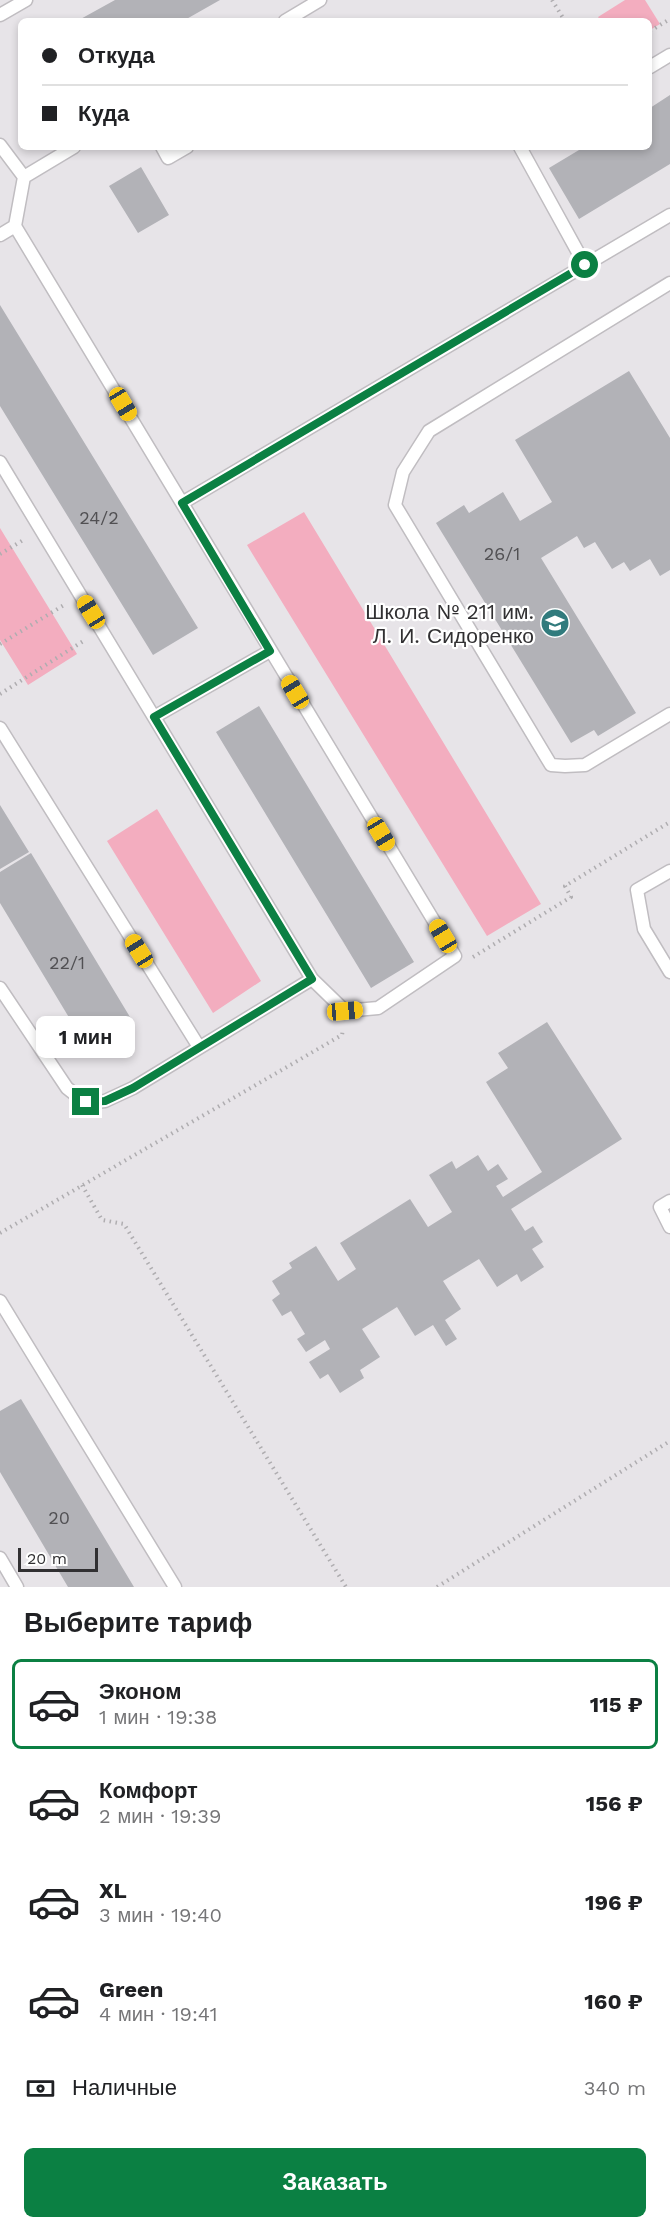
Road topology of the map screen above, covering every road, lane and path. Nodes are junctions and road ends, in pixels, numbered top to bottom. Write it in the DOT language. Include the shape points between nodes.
graph roads {
  1 [pos="26,0"];
  2 [pos="320,0"];
  3 [pos="552,0"];
  4 [pos="0,15"];
  5 [pos="290,18"];
  6 [pos="563,18"];
  7 [pos="670,19"];
  8 [pos="652,30"];
  9 [pos="670,55"];
  10 [pos="652,66"];
  11 [pos="0,145"];
  12 [pos="69,150"];
  13 [pos="164,150"];
  14 [pos="182,150"];
  15 [pos="522,150"];
  16 [pos="24,177"];
  17 [pos="670,214"];
  18 [pos="15,226"];
  19 [pos="0,235"];
  20 [pos="585,265"];
  21 [pos="670,283"];
  22 [pos="0,462"];
  23 [pos="182,503"];
  24 [pos="41,529"];
  25 [pos="0,554"];
  26 [pos="80,595"];
  27 [pos="101,630"];
  28 [pos="0,644"];
  29 [pos="270,651"];
  30 [pos="0,694"];
  31 [pos="670,714"];
  32 [pos="154,717"];
  33 [pos="0,729"];
  34 [pos="670,822"];
  35 [pos="670,871"];
  36 [pos="455,956"];
  37 [pos="670,972"];
  38 [pos="312,979"];
  39 [pos="0,988"];
  40 [pos="345,1011"];
  41 [pos="199,1047"];
  42 [pos="82,1185"];
  43 [pos="670,1201"];
  44 [pos="670,1227"];
  45 [pos="0,1233"];
  46 [pos="0,1301"];
  47 [pos="670,1441"];
  48 [pos="0,1558"];
  49 [pos="17,1587"];
  50 [pos="175,1587"];
  51 [pos="346,1587"];
  52 [pos="437,1587"];
  1 -- 4 [label="lane"];
  2 -- 5 [label="lane"];
  3 -- 6 [label="path"];
  7 -- 8 [label="path"];
  9 -- 10 [label="lane"];
  11 -- 16 [label="lane"];
  12 -- 16 [label="lane"];
  13 -- 14 [label="lane" via="168,158"];
  15 -- 20 [label="lane"];
  16 -- 18 [label="lane"];
  17 -- 20 [label="lane"];
  18 -- 19 [label="lane"];
  18 -- 23 [label="lane"];
  20 -- 23 [label="lane"];
  21 -- 31 [label="lane" via="429,430 403,472 395,505 551,765 585,765"];
  22 -- 24 [label="lane"];
  23 -- 29 [label="lane"];
  24 -- 25 [label="path"];
  24 -- 26 [label="lane"];
  26 -- 27 [label="lane"];
  26 -- 28 [label="path"];
  27 -- 30 [label="path"];
  27 -- 32 [label="lane"];
  29 -- 32 [label="lane"];
  29 -- 36 [label="lane"];
  32 -- 38 [label="lane"];
  33 -- 41 [label="lane"];
  34 -- 36 [label="path" via="565,886 571,897 461,964"];
  35 -- 37 [label="lane" via="637,890 644,929"];
  36 -- 40 [label="lane" via="378,1008"];
  38 -- 40 [label="lane"];
  38 -- 41 [label="lane"];
  39 -- 41 [label="lane" via="67,1088 86,1102 105,1101 133,1088"];
  40 -- 42 [label="path" via="342,1035"];
  42 -- 45 [label="path"];
  42 -- 51 [label="path" via="102,1220 124,1224"];
  43 -- 44 [label="lane" via="660,1208"];
  46 -- 50 [label="lane"];
  47 -- 52 [label="path"];
  48 -- 49 [label="lane"];
}
